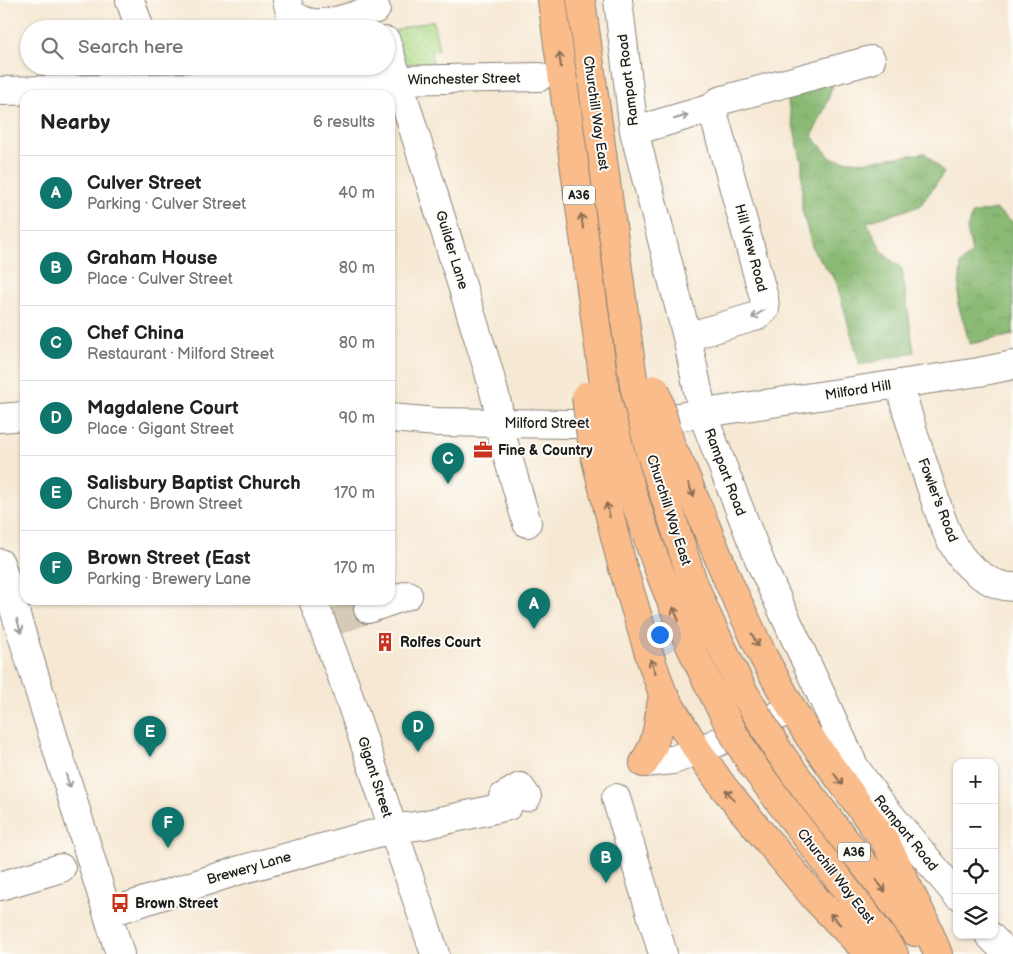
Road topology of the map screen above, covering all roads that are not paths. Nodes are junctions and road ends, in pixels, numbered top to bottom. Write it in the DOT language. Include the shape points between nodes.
graph roads {
  1 [pos="130,0"];
  2 [pos="287,0"];
  3 [pos="552,0"];
  4 [pos="581,0"];
  5 [pos="618,0"];
  6 [pos="377,13"];
  7 [pos="137,20"];
  8 [pos="302,20"];
  9 [pos="339,20"];
  10 [pos="871,60"];
  11 [pos="395,70"];
  12 [pos="539,77"];
  13 [pos="398,80"];
  14 [pos="159,83"];
  15 [pos="0,91"];
  16 [pos="712,108"];
  17 [pos="634,131"];
  18 [pos="687,336"];
  19 [pos="1013,365"];
  20 [pos="898,384"];
  21 [pos="595,393"];
  22 [pos="703,415"];
  23 [pos="20,416"];
  24 [pos="0,418"];
  25 [pos="395,418"];
  26 [pos="498,423"];
  27 [pos="660,449"];
  28 [pos="527,522"];
  29 [pos="0,563"];
  30 [pos="1013,587"];
  31 [pos="408,594"];
  32 [pos="395,599"];
  33 [pos="316,605"];
  34 [pos="379,605"];
  35 [pos="368,609"];
  36 [pos="663,694"];
  37 [pos="792,709"];
  38 [pos="698,751"];
  39 [pos="644,762"];
  40 [pos="527,797"];
  41 [pos="616,798"];
  42 [pos="392,829"];
  43 [pos="61,868"];
  44 [pos="0,886"];
  45 [pos="956,894"];
  46 [pos="108,912"];
  47 [pos="993,939"];
  48 [pos="120,954"];
  49 [pos="434,954"];
  50 [pos="664,954"];
  51 [pos="869,954"];
  52 [pos="894,954"];
  53 [pos="930,954"];
  54 [pos="938,954"];
  55 [pos="1008,954"];
  1 -- 7 [label="street"];
  2 -- 8 [label="street" via="290,14"];
  21 -- 3 [label="highway, Churchill Way East / A36, one-way" via="587,255"];
  4 -- 27 [label="highway, Churchill Way East / A36, bridge" via="617,262"];
  5 -- 17 [label="street, Rampart Road"];
  6 -- 9 [label="street"];
  10 -- 16 [label="street" via="719,101"];
  11 -- 13 [label="street, Guilder Lane"];
  12 -- 13 [label="street, Winchester Street"];
  13 -- 14 [label="street, Winchester Street"];
  13 -- 26 [label="street, Guilder Lane" via="486,359 498,407"];
  14 -- 15 [label="street, Winchester Street"];
  17 -- 16 [label="street, one-way"];
  16 -- 18 [label="street, Hill View Road, one-way" via="765,309 757,316"];
  17 -- 18 [label="street, Rampart Road"];
  18 -- 22 [label="street, Rampart Road"];
  19 -- 20 [label="street, Milford Hill"];
  20 -- 22 [label="street, Milford Hill"];
  20 -- 30 [label="street, Fowler's Road" via="950,539 972,568 996,583"];
  36 -- 21 [label="highway, one-way, bridge" via="622,565 595,456 590,430"];
  52 -- 21 [label="highway, Churchill Way East / A36, one-way, bridge" via="783,808 736,738 698,664 657,570 622,458"];
  22 -- 26 [label="street, Milford Street" via="597,423"];
  22 -- 45 [label="street, Rampart Road" via="761,564 854,766"];
  23 -- 24 [label="street"];
  25 -- 26 [label="street, Milford Street"];
  26 -- 28 [label="street, Guilder Lane"];
  27 -- 37 [label="highway, one-way" via="682,468 744,618"];
  27 -- 53 [label="highway, Churchill Way East / A36, one-way, bridge" via="693,582 743,691 778,750"];
  29 -- 46 [label="street, one-way"];
  31 -- 32 [label="street"];
  33 -- 42 [label="street, Gigant Street" via="329,624 345,685"];
  34 -- 35 [label="street"];
  36 -- 38 [label="highway"];
  36 -- 39 [label="highway" via="657,731"];
  37 -- 38 [label="street"];
  37 -- 54 [label="highway, one-way" via="886,843"];
  38 -- 39 [label="street" via="673,760"];
  51 -- 38 [label="highway, one-way" via="815,898 724,788"];
  40 -- 42 [label="street, Brewery Lane" via="520,787 503,797 508,806"];
  41 -- 50 [label="street"];
  42 -- 46 [label="street, Brewery Lane" via="240,870"];
  42 -- 49 [label="street, Gigant Street"];
  43 -- 44 [label="street"];
  46 -- 48 [label="street"];
  47 -- 55 [label="street"];
}
